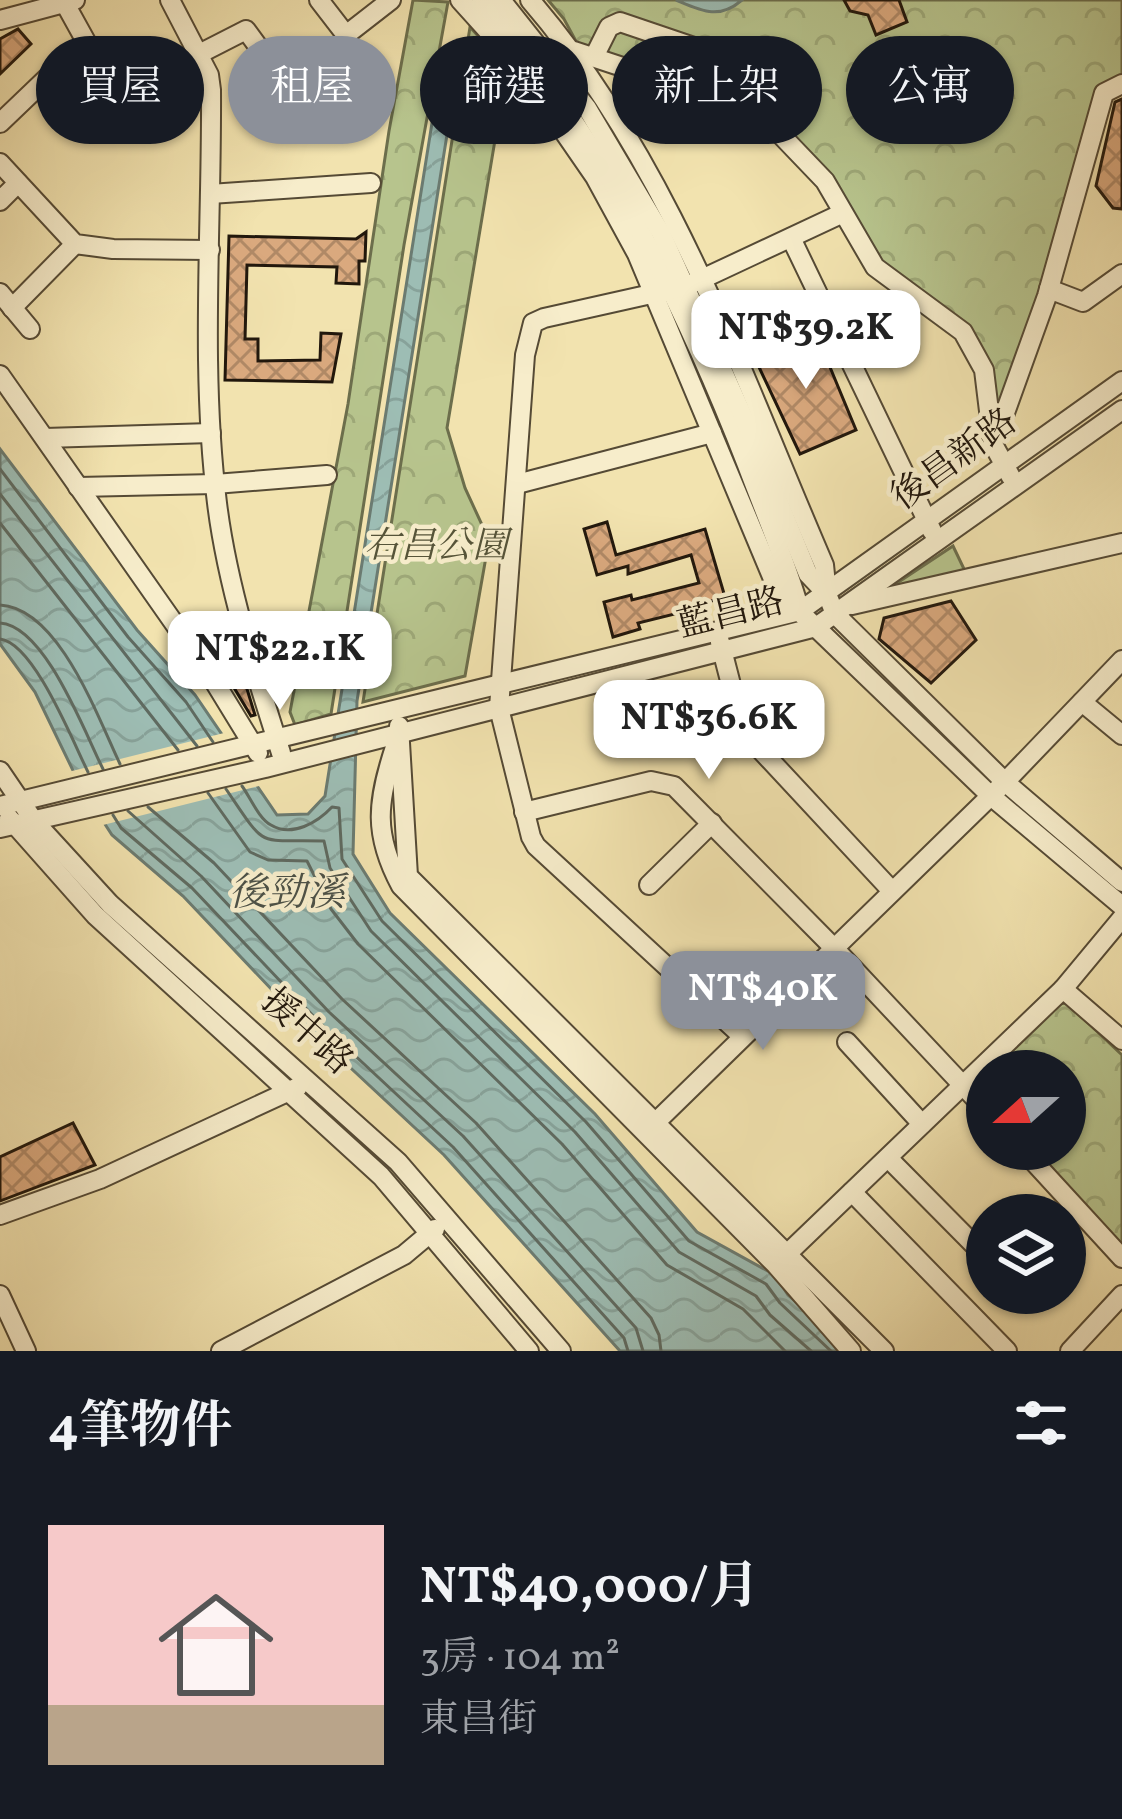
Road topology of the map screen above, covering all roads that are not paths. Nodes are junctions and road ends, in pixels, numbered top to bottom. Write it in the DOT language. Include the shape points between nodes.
graph roads {
  1 [pos="170,0"];
  2 [pos="319,0"];
  3 [pos="391,0"];
  4 [pos="460,0"];
  5 [pos="481,0"];
  6 [pos="501,0"];
  7 [pos="530,0"];
  8 [pos="68,2"];
  9 [pos="29,6"];
  10 [pos="0,20"];
  11 [pos="346,35"];
  12 [pos="85,36"];
  13 [pos="189,36"];
  14 [pos="561,36"];
  15 [pos="661,36"];
  16 [pos="204,51"];
  17 [pos="588,55"];
  18 [pos="594,57"];
  19 [pos="612,63"];
  20 [pos="204,69"];
  21 [pos="588,73"];
  22 [pos="1122,84"];
  23 [pos="36,89"];
  24 [pos="0,123"];
  25 [pos="789,144"];
  26 [pos="0,163"];
  27 [pos="18,183"];
  28 [pos="371,183"];
  29 [pos="210,194"];
  30 [pos="0,200"];
  31 [pos="842,213"];
  32 [pos="791,238"];
  33 [pos="75,244"];
  34 [pos="210,250"];
  35 [pos="1122,274"];
  36 [pos="680,287"];
  37 [pos="1049,289"];
  38 [pos="6,300"];
  39 [pos="30,328"];
  40 [pos="0,375"];
  41 [pos="1122,381"];
  42 [pos="1122,410"];
  43 [pos="211,433"];
  44 [pos="712,433"];
  45 [pos="45,439"];
  46 [pos="994,444"];
  47 [pos="1004,466"];
  48 [pos="327,475"];
  49 [pos="215,484"];
  50 [pos="517,484"];
  51 [pos="1017,485"];
  52 [pos="78,487"];
  53 [pos="926,523"];
  54 [pos="939,540"];
  55 [pos="1122,544"];
  56 [pos="827,594"];
  57 [pos="842,610"];
  58 [pos="800,611"];
  59 [pos="816,627"];
  60 [pos="720,641"];
  61 [pos="1122,660"];
  62 [pos="503,684"];
  63 [pos="1082,702"];
  64 [pos="499,708"];
  65 [pos="398,709"];
  66 [pos="400,734"];
  67 [pos="1122,735"];
  68 [pos="277,741"];
  69 [pos="249,748"];
  70 [pos="268,767"];
  71 [pos="0,771"];
  72 [pos="998,789"];
  73 [pos="5,804"];
  74 [pos="524,812"];
  75 [pos="34,821"];
  76 [pos="712,823"];
  77 [pos="6,826"];
  78 [pos="1122,882"];
  79 [pos="649,885"];
  80 [pos="892,890"];
  81 [pos="1122,906"];
  82 [pos="1122,918"];
  83 [pos="833,947"];
  84 [pos="1063,989"];
  85 [pos="742,1036"];
  86 [pos="1122,1040"];
  87 [pos="847,1042"];
  88 [pos="307,1078"];
  89 [pos="962,1084"];
  90 [pos="966,1088"];
  91 [pos="292,1093"];
  92 [pos="656,1122"];
  93 [pos="922,1124"];
  94 [pos="887,1158"];
  95 [pos="1041,1170"];
  96 [pos="852,1192"];
  97 [pos="0,1215"];
  98 [pos="446,1219"];
  99 [pos="429,1234"];
  100 [pos="966,1237"];
  101 [pos="788,1255"];
  102 [pos="1122,1258"];
  103 [pos="0,1295"];
  104 [pos="1122,1295"];
  105 [pos="1083,1346"];
  106 [pos="26,1351"];
  107 [pos="221,1351"];
  108 [pos="529,1351"];
  109 [pos="561,1351"];
  110 [pos="851,1351"];
  111 [pos="884,1351"];
  112 [pos="1007,1351"];
  1 -- 13 [label="street"];
  2 -- 11 [label="street"];
  3 -- 11 [label="street"];
  4 -- 36 [label="street"];
  5 -- 36 [label="street" via="577,121"];
  6 -- 36 [label="street" via="587,108 640,196"];
  7 -- 14 [label="street"];
  8 -- 9 [label="street"];
  8 -- 12 [label="street"];
  9 -- 10 [label="street"];
  11 -- 16 [label="street" via="334,77 268,60 246,30"];
  15 -- 18 [label="street" via="620,22"];
  17 -- 18 [label="street"];
  18 -- 19 [label="street"];
  20 -- 29 [label="street" via="211,89"];
  21 -- 36 [label="street" via="634,147"];
  22 -- 37 [label="street" via="1104,92"];
  23 -- 24 [label="street"];
  25 -- 31 [label="street"];
  26 -- 27 [label="street"];
  27 -- 30 [label="street"];
  27 -- 33 [label="street"];
  28 -- 29 [label="street"];
  29 -- 34 [label="street"];
  31 -- 32 [label="street"];
  31 -- 46 [label="street" via="875,267 962,332 987,377"];
  32 -- 36 [label="street"];
  32 -- 53 [label="street"];
  33 -- 34 [label="street"];
  33 -- 38 [label="street"];
  34 -- 43 [label="street"];
  35 -- 37 [label="street" via="1083,302"];
  36 -- 44 [label="street"];
  36 -- 50 [label="street" via="533,323"];
  36 -- 56 [label="street" via="824,565"];
  36 -- 58 [label="street"];
  37 -- 46 [label="street"];
  38 -- 39 [label="street"];
  40 -- 45 [label="street"];
  41 -- 47 [label="street, 後昌新路"];
  42 -- 51 [label="street, 後昌新路"];
  43 -- 45 [label="street"];
  43 -- 49 [label="street"];
  44 -- 50 [label="street"];
  44 -- 58 [label="street" via="769,575"];
  45 -- 52 [label="street"];
  46 -- 47 [label="street"];
  47 -- 51 [label="street"];
  47 -- 53 [label="street, 後昌新路"];
  48 -- 49 [label="street"];
  49 -- 52 [label="street"];
  49 -- 68 [label="street" via="223,546"];
  50 -- 62 [label="street"];
  51 -- 54 [label="street, 後昌新路"];
  52 -- 69 [label="street" via="209,673"];
  53 -- 54 [label="street"];
  53 -- 56 [label="street, 後昌新路"];
  54 -- 57 [label="street, 後昌新路"];
  55 -- 57 [label="street, 藍昌路"];
  56 -- 57 [label="street"];
  56 -- 58 [label="street, 藍昌路"];
  57 -- 59 [label="street, 藍昌路"];
  57 -- 72 [label="street"];
  58 -- 59 [label="street"];
  58 -- 60 [label="street, 藍昌路"];
  59 -- 60 [label="street, 藍昌路"];
  59 -- 72 [label="street"];
  60 -- 62 [label="street, 藍昌路"];
  60 -- 64 [label="street, 藍昌路"];
  60 -- 80 [label="street" via="742,730"];
  61 -- 63 [label="street"];
  62 -- 64 [label="street"];
  62 -- 65 [label="street, 藍昌路"];
  63 -- 67 [label="street"];
  63 -- 72 [label="street"];
  64 -- 66 [label="street, 藍昌路"];
  64 -- 74 [label="street"];
  65 -- 66 [label="street"];
  65 -- 68 [label="street, 藍昌路"];
  66 -- 70 [label="street, 藍昌路"];
  66 -- 92 [label="street" via="408,876"];
  66 -- 110 [label="street" via="379,826 401,886"];
  68 -- 69 [label="street"];
  68 -- 70 [label="street"];
  69 -- 70 [label="street"];
  69 -- 73 [label="street"];
  70 -- 75 [label="street"];
  71 -- 73 [label="street, 援中路"];
  72 -- 78 [label="street"];
  72 -- 80 [label="street"];
  72 -- 81 [label="street"];
  73 -- 75 [label="street, 援中路"];
  73 -- 77 [label="street, 援中路"];
  74 -- 76 [label="street" via="651,781 674,786"];
  74 -- 85 [label="street" via="536,846"];
  75 -- 77 [label="street"];
  75 -- 88 [label="street, 援中路" via="110,904"];
  76 -- 79 [label="street"];
  76 -- 83 [label="street"];
  77 -- 91 [label="street, 援中路"];
  80 -- 83 [label="street"];
  82 -- 84 [label="street"];
  83 -- 85 [label="street"];
  83 -- 89 [label="street"];
  84 -- 86 [label="street"];
  84 -- 89 [label="street"];
  85 -- 92 [label="street"];
  87 -- 93 [label="street"];
  88 -- 91 [label="street"];
  88 -- 98 [label="street, 援中路"];
  89 -- 90 [label="street"];
  89 -- 93 [label="street"];
  91 -- 97 [label="street"];
  91 -- 99 [label="street, 援中路" via="381,1175"];
  92 -- 101 [label="street"];
  93 -- 94 [label="street"];
  94 -- 96 [label="street"];
  94 -- 100 [label="street"];
  95 -- 102 [label="street"];
  96 -- 101 [label="street"];
  96 -- 112 [label="street"];
  98 -- 99 [label="street"];
  98 -- 109 [label="street, 援中路"];
  99 -- 107 [label="street" via="404,1256"];
  99 -- 108 [label="street, 援中路"];
  101 -- 111 [label="street"];
  103 -- 106 [label="street"];
  104 -- 105 [label="street"];
}
